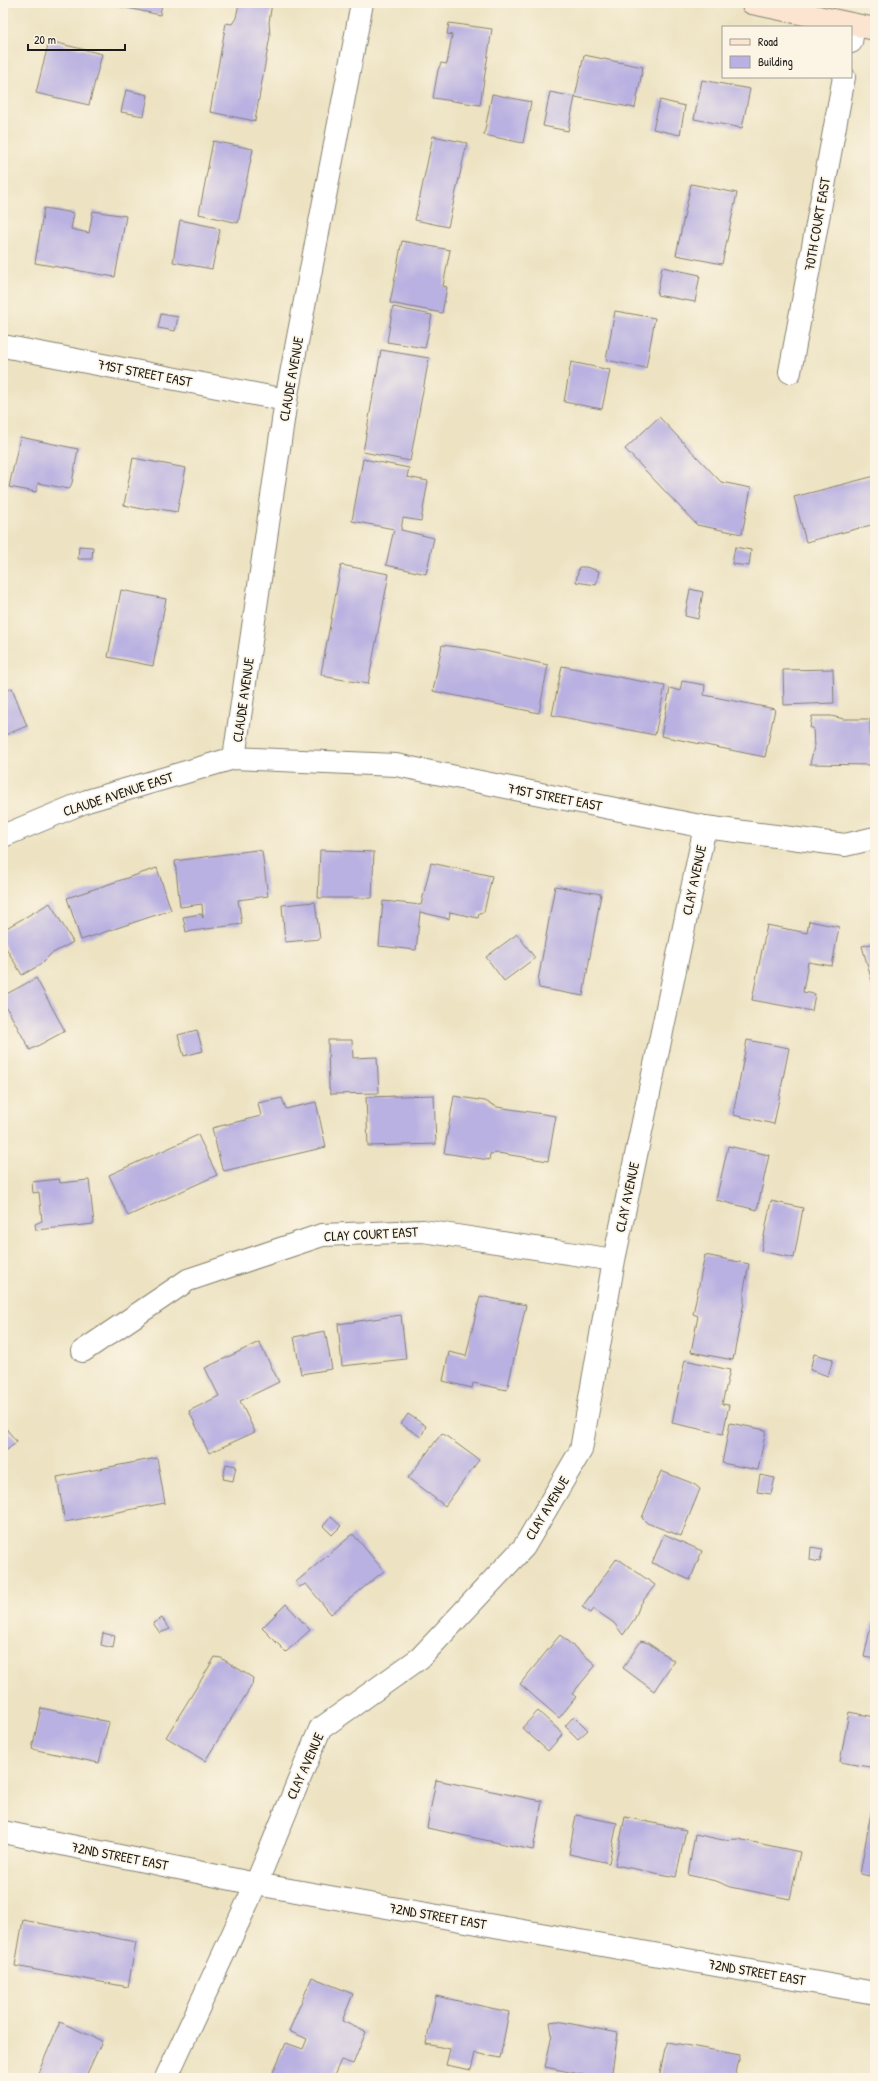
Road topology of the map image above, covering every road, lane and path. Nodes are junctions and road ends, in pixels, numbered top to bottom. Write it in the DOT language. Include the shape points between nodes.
graph roads {
  1 [pos="362,3"];
  2 [pos="752,3"];
  3 [pos="838,26"];
  4 [pos="844,78"];
  5 [pos="3,346"];
  6 [pos="790,372"];
  7 [pos="286,400"];
  8 [pos="234,758"];
  9 [pos="705,827"];
  10 [pos="3,836"];
  11 [pos="875,838"];
  12 [pos="614,1260"];
  13 [pos="83,1351"];
  14 [pos="3,1832"];
  15 [pos="256,1884"];
  16 [pos="875,1993"];
  17 [pos="166,2078"];
  1 -- 7 [label="street, CLAUDE AVENUE"];
  2 -- 3 [label="main road"];
  4 -- 6 [label="street, 70TH COURT EAST"];
  5 -- 7 [label="street, 71ST STREET EAST"];
  7 -- 8 [label="street, CLAUDE AVENUE"];
  8 -- 9 [label="street, 71ST STREET EAST" via="396,765"];
  8 -- 10 [label="street, CLAUDE AVENUE EAST" via="87,801"];
  9 -- 11 [label="street, 71ST STREET EAST" via="845,845"];
  9 -- 12 [label="street, CLAY AVENUE"];
  12 -- 13 [label="street, CLAY COURT EAST" via="423,1230 322,1235 188,1280"];
  12 -- 15 [label="street, CLAY AVENUE" via="581,1450 524,1547 420,1658 320,1729"];
  14 -- 15 [label="street, 72ND STREET EAST"];
  15 -- 16 [label="street, 72ND STREET EAST"];
  15 -- 17 [label="street, CLAY AVENUE"];
}
